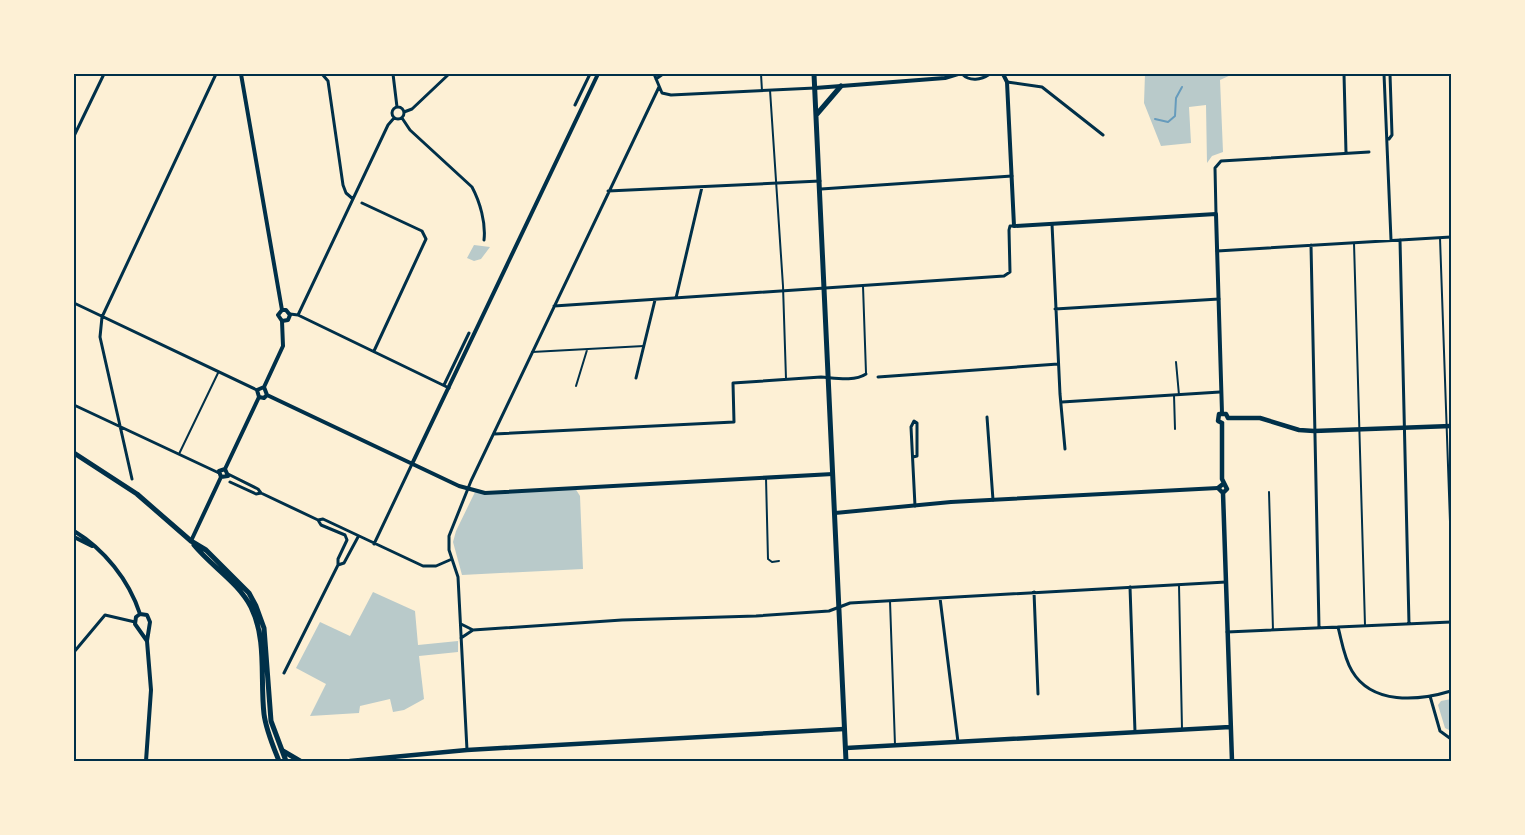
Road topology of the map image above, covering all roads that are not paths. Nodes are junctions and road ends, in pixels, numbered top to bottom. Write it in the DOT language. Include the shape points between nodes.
graph roads {
  1 [pos="104,74"];
  2 [pos="216,74"];
  3 [pos="241,74"];
  4 [pos="322,74"];
  5 [pos="393,74"];
  6 [pos="449,74"];
  7 [pos="590,74"];
  8 [pos="598,74"];
  9 [pos="654,74"];
  10 [pos="663,74"];
  11 [pos="761,74"];
  12 [pos="814,74"];
  13 [pos="960,74"];
  14 [pos="990,74"];
  15 [pos="1003,74"];
  16 [pos="1344,74"];
  17 [pos="1384,74"];
  18 [pos="1390,74"];
  19 [pos="656,79"];
  20 [pos="1007,82"];
  21 [pos="841,86"];
  22 [pos="659,87"];
  23 [pos="815,88"];
  24 [pos="770,90"];
  25 [pos="762,91"];
  26 [pos="575,105"];
  27 [pos="397,107"];
  28 [pos="404,112"];
  29 [pos="816,114"];
  30 [pos="394,118"];
  31 [pos="402,118"];
  32 [pos="1103,135"];
  33 [pos="74,136"];
  34 [pos="1388,140"];
  35 [pos="1369,152"];
  36 [pos="1346,153"];
  37 [pos="1012,176"];
  38 [pos="820,181"];
  39 [pos="775,183"];
  40 [pos="702,187"];
  41 [pos="820,189"];
  42 [pos="608,190"];
  43 [pos="353,199"];
  44 [pos="362,203"];
  45 [pos="1216,214"];
  46 [pos="1052,224"];
  47 [pos="1014,226"];
  48 [pos="1451,237"];
  49 [pos="1440,238"];
  50 [pos="484,240"];
  51 [pos="1400,240"];
  52 [pos="1391,241"];
  53 [pos="1354,243"];
  54 [pos="1311,245"];
  55 [pos="1217,251"];
  56 [pos="863,286"];
  57 [pos="825,288"];
  58 [pos="782,291"];
  59 [pos="676,298"];
  60 [pos="655,300"];
  61 [pos="1219,300"];
  62 [pos="74,303"];
  63 [pos="554,306"];
  64 [pos="1055,309"];
  65 [pos="282,310"];
  66 [pos="289,314"];
  67 [pos="102,316"];
  68 [pos="298,316"];
  69 [pos="282,321"];
  70 [pos="469,332"];
  71 [pos="644,346"];
  72 [pos="587,350"];
  73 [pos="374,351"];
  74 [pos="532,352"];
  75 [pos="1176,362"];
  76 [pos="1058,364"];
  77 [pos="219,371"];
  78 [pos="866,374"];
  79 [pos="878,377"];
  80 [pos="636,378"];
  81 [pos="829,378"];
  82 [pos="786,379"];
  83 [pos="444,385"];
  84 [pos="576,386"];
  85 [pos="264,387"];
  86 [pos="450,388"];
  87 [pos="257,390"];
  88 [pos="1220,392"];
  89 [pos="267,395"];
  90 [pos="1174,395"];
  91 [pos="1179,395"];
  92 [pos="259,398"];
  93 [pos="1062,402"];
  94 [pos="74,405"];
  95 [pos="1222,413"];
  96 [pos="986,417"];
  97 [pos="1228,418"];
  98 [pos="1222,423"];
  99 [pos="120,426"];
  100 [pos="1449,426"];
  101 [pos="1404,428"];
  102 [pos="1175,429"];
  103 [pos="1360,430"];
  104 [pos="1314,431"];
  105 [pos="494,434"];
  106 [pos="1065,449"];
  107 [pos="74,453"];
  108 [pos="179,454"];
  109 [pos="913,457"];
  110 [pos="412,464"];
  111 [pos="225,469"];
  112 [pos="228,474"];
  113 [pos="833,474"];
  114 [pos="220,475"];
  115 [pos="766,477"];
  116 [pos="132,479"];
  117 [pos="230,482"];
  118 [pos="1224,484"];
  119 [pos="1218,488"];
  120 [pos="468,490"];
  121 [pos="1269,492"];
  122 [pos="261,493"];
  123 [pos="1223,493"];
  124 [pos="993,500"];
  125 [pos="914,506"];
  126 [pos="835,513"];
  127 [pos="318,520"];
  128 [pos="74,531"];
  129 [pos="74,537"];
  130 [pos="358,537"];
  131 [pos="191,541"];
  132 [pos="374,544"];
  133 [pos="92,546"];
  134 [pos="1451,550"];
  135 [pos="452,559"];
  136 [pos="779,562"];
  137 [pos="338,566"];
  138 [pos="1226,582"];
  139 [pos="1179,585"];
  140 [pos="1130,587"];
  141 [pos="1034,592"];
  142 [pos="940,598"];
  143 [pos="890,601"];
  144 [pos="840,607"];
  145 [pos="140,614"];
  146 [pos="135,622"];
  147 [pos="1451,622"];
  148 [pos="460,624"];
  149 [pos="1409,624"];
  150 [pos="148,626"];
  151 [pos="1365,626"];
  152 [pos="1319,627"];
  153 [pos="1338,627"];
  154 [pos="141,629"];
  155 [pos="474,630"];
  156 [pos="1273,630"];
  157 [pos="1227,632"];
  158 [pos="461,638"];
  159 [pos="147,641"];
  160 [pos="74,652"];
  161 [pos="284,674"];
  162 [pos="1451,691"];
  163 [pos="1038,694"];
  164 [pos="1430,696"];
  165 [pos="1230,727"];
  166 [pos="844,729"];
  167 [pos="1182,729"];
  168 [pos="1135,732"];
  169 [pos="1451,739"];
  170 [pos="958,742"];
  171 [pos="895,745"];
  172 [pos="846,748"];
  173 [pos="280,750"];
  174 [pos="467,750"];
  175 [pos="146,761"];
  176 [pos="280,761"];
  177 [pos="286,761"];
  178 [pos="300,761"];
  179 [pos="350,761"];
  180 [pos="846,761"];
  181 [pos="1232,761"];
  1 -- 33 [label="street"];
  2 -- 67 [label="street"];
  3 -- 65 [label="street"];
  4 -- 43 [label="street" via="328,81 344,188"];
  5 -- 27 [label="street"];
  6 -- 28 [label="street" via="412,109"];
  7 -- 26 [label="street"];
  8 -- 86 [label="street"];
  9 -- 19 [label="street"];
  10 -- 19 [label="street"];
  11 -- 25 [label="lane"];
  12 -- 23 [label="main road"];
  13 -- 14 [label="street" via="971,79"];
  13 -- 21 [label="street"];
  15 -- 20 [label="street"];
  16 -- 36 [label="street"];
  17 -- 34 [label="street"];
  18 -- 34 [label="street" via="1392,135"];
  19 -- 22 [label="street"];
  20 -- 32 [label="street" via="1042,87"];
  20 -- 37 [label="street"];
  21 -- 23 [label="street"];
  21 -- 29 [label="main road"];
  22 -- 25 [label="street" via="662,93 671,95"];
  22 -- 42 [label="street"];
  23 -- 24 [label="street"];
  23 -- 29 [label="main road"];
  24 -- 25 [label="street"];
  24 -- 39 [label="lane"];
  27 -- 28 [label="street"];
  27 -- 30 [label="street" via="392,112"];
  28 -- 31 [label="street"];
  29 -- 38 [label="main road"];
  30 -- 31 [label="street"];
  30 -- 43 [label="street"];
  31 -- 50 [label="street" via="410,130 472,187 478,197"];
  34 -- 52 [label="street"];
  35 -- 36 [label="street"];
  36 -- 45 [label="street" via="1218,162 1215,168"];
  37 -- 41 [label="street"];
  37 -- 47 [label="street"];
  38 -- 39 [label="street"];
  38 -- 41 [label="main road"];
  39 -- 40 [label="street"];
  39 -- 58 [label="lane"];
  40 -- 42 [label="street"];
  40 -- 59 [label="street"];
  41 -- 57 [label="main road"];
  42 -- 63 [label="street"];
  43 -- 68 [label="street"];
  44 -- 73 [label="street" via="422,231 426,239"];
  45 -- 46 [label="street"];
  45 -- 55 [label="street"];
  46 -- 47 [label="street"];
  46 -- 64 [label="street"];
  47 -- 56 [label="street" via="1008,230 1010,270 1006,275"];
  48 -- 49 [label="street"];
  49 -- 51 [label="street"];
  49 -- 100 [label="lane"];
  51 -- 52 [label="street"];
  51 -- 101 [label="street"];
  52 -- 53 [label="street"];
  53 -- 54 [label="street"];
  53 -- 103 [label="lane"];
  54 -- 55 [label="street"];
  54 -- 104 [label="street"];
  55 -- 61 [label="street"];
  56 -- 57 [label="street"];
  56 -- 78 [label="lane"];
  57 -- 58 [label="street"];
  57 -- 81 [label="main road"];
  58 -- 59 [label="street"];
  58 -- 82 [label="lane"];
  59 -- 60 [label="street"];
  60 -- 63 [label="street"];
  60 -- 71 [label="street"];
  61 -- 64 [label="street"];
  61 -- 88 [label="street"];
  62 -- 67 [label="street"];
  63 -- 74 [label="street"];
  64 -- 76 [label="street"];
  65 -- 66 [label="street"];
  65 -- 69 [label="street" via="278,315"];
  66 -- 68 [label="street"];
  66 -- 69 [label="street" via="288,320"];
  67 -- 77 [label="street"];
  67 -- 99 [label="street" via="100,337"];
  68 -- 73 [label="street"];
  69 -- 85 [label="street" via="283,346"];
  70 -- 83 [label="street"];
  71 -- 72 [label="lane"];
  71 -- 80 [label="street"];
  72 -- 74 [label="lane"];
  72 -- 84 [label="lane"];
  73 -- 83 [label="street"];
  74 -- 105 [label="street"];
  75 -- 91 [label="lane"];
  76 -- 79 [label="street"];
  76 -- 93 [label="street"];
  77 -- 87 [label="street"];
  77 -- 108 [label="lane"];
  78 -- 81 [label="street" via="858,378"];
  81 -- 82 [label="street"];
  81 -- 113 [label="main road"];
  82 -- 105 [label="street" via="733,383 734,422"];
  83 -- 86 [label="street"];
  85 -- 87 [label="street"];
  85 -- 89 [label="street"];
  86 -- 110 [label="street"];
  87 -- 92 [label="street"];
  88 -- 91 [label="street"];
  88 -- 95 [label="street"];
  89 -- 92 [label="street"];
  89 -- 110 [label="street"];
  90 -- 91 [label="street"];
  90 -- 93 [label="street"];
  90 -- 102 [label="lane"];
  92 -- 111 [label="street"];
  93 -- 106 [label="street"];
  94 -- 99 [label="street"];
  95 -- 97 [label="main road"];
  95 -- 98 [label="main road" via="1217,419"];
  96 -- 124 [label="street"];
  97 -- 98 [label="main road"];
  97 -- 104 [label="main road" via="1260,418 1299,430"];
  98 -- 118 [label="main road"];
  99 -- 108 [label="street"];
  99 -- 116 [label="street"];
  100 -- 101 [label="main road"];
  100 -- 134 [label="lane"];
  101 -- 103 [label="main road"];
  101 -- 149 [label="street"];
  103 -- 104 [label="main road"];
  103 -- 151 [label="lane"];
  104 -- 152 [label="street"];
  105 -- 120 [label="street"];
  107 -- 131 [label="main road" via="137,494"];
  108 -- 114 [label="street"];
  109 -- 109 [label="street" via="911,427 914,421 917,423 918,449 917,456"];
  109 -- 125 [label="street"];
  110 -- 120 [label="street"];
  110 -- 132 [label="street"];
  111 -- 112 [label="street"];
  111 -- 114 [label="street"];
  112 -- 114 [label="street" via="225,478"];
  112 -- 122 [label="street"];
  113 -- 115 [label="street"];
  113 -- 126 [label="main road"];
  114 -- 131 [label="street"];
  115 -- 120 [label="street" via="497,494"];
  115 -- 136 [label="lane" via="768,558"];
  117 -- 122 [label="street" via="256,494"];
  118 -- 119 [label="main road"];
  118 -- 123 [label="main road" via="1227,489"];
  119 -- 123 [label="main road"];
  119 -- 124 [label="street"];
  120 -- 135 [label="street" via="450,532"];
  121 -- 156 [label="lane"];
  122 -- 127 [label="street"];
  123 -- 138 [label="main road"];
  124 -- 125 [label="street"];
  125 -- 126 [label="street"];
  126 -- 144 [label="main road"];
  127 -- 130 [label="street" via="323,519"];
  127 -- 137 [label="street" via="321,525 346,538"];
  128 -- 133 [label="street"];
  129 -- 133 [label="street"];
  130 -- 132 [label="street"];
  130 -- 137 [label="street" via="344,564"];
  131 -- 173 [label="main road" via="206,550 235,578 256,606 265,637 271,721"];
  131 -- 176 [label="main road" via="242,594 256,619 265,722"];
  132 -- 135 [label="street" via="423,566 436,566"];
  133 -- 145 [label="street" via="117,570"];
  135 -- 148 [label="street" via="458,577"];
  137 -- 161 [label="street"];
  138 -- 139 [label="street"];
  138 -- 157 [label="main road"];
  139 -- 140 [label="street"];
  139 -- 167 [label="lane"];
  140 -- 141 [label="street"];
  140 -- 168 [label="street"];
  141 -- 142 [label="street"];
  141 -- 163 [label="street"];
  142 -- 143 [label="street"];
  142 -- 170 [label="street"];
  143 -- 144 [label="street" via="850,603"];
  143 -- 171 [label="lane"];
  144 -- 155 [label="street" via="829,611 756,616 622,620"];
  144 -- 166 [label="main road"];
  145 -- 146 [label="street"];
  145 -- 150 [label="street" via="147,615"];
  146 -- 154 [label="street"];
  146 -- 160 [label="street" via="105,615"];
  147 -- 149 [label="street"];
  148 -- 155 [label="street"];
  148 -- 158 [label="street"];
  149 -- 151 [label="street"];
  150 -- 154 [label="street"];
  150 -- 159 [label="street"];
  151 -- 153 [label="street"];
  152 -- 153 [label="street"];
  152 -- 156 [label="street"];
  153 -- 164 [label="street" via="1348,664 1366,687 1395,698"];
  154 -- 159 [label="street"];
  155 -- 158 [label="street"];
  156 -- 157 [label="street"];
  157 -- 165 [label="main road"];
  158 -- 174 [label="street"];
  159 -- 175 [label="street" via="151,709"];
  162 -- 164 [label="street"];
  164 -- 169 [label="street" via="1440,731"];
  165 -- 167 [label="main road"];
  165 -- 181 [label="main road"];
  166 -- 172 [label="main road"];
  166 -- 174 [label="main road"];
  167 -- 168 [label="main road"];
  168 -- 170 [label="main road"];
  170 -- 171 [label="main road"];
  171 -- 172 [label="main road"];
  172 -- 180 [label="main road"];
  173 -- 177 [label="main road"];
  173 -- 178 [label="main road"];
  174 -- 179 [label="main road"];
}
